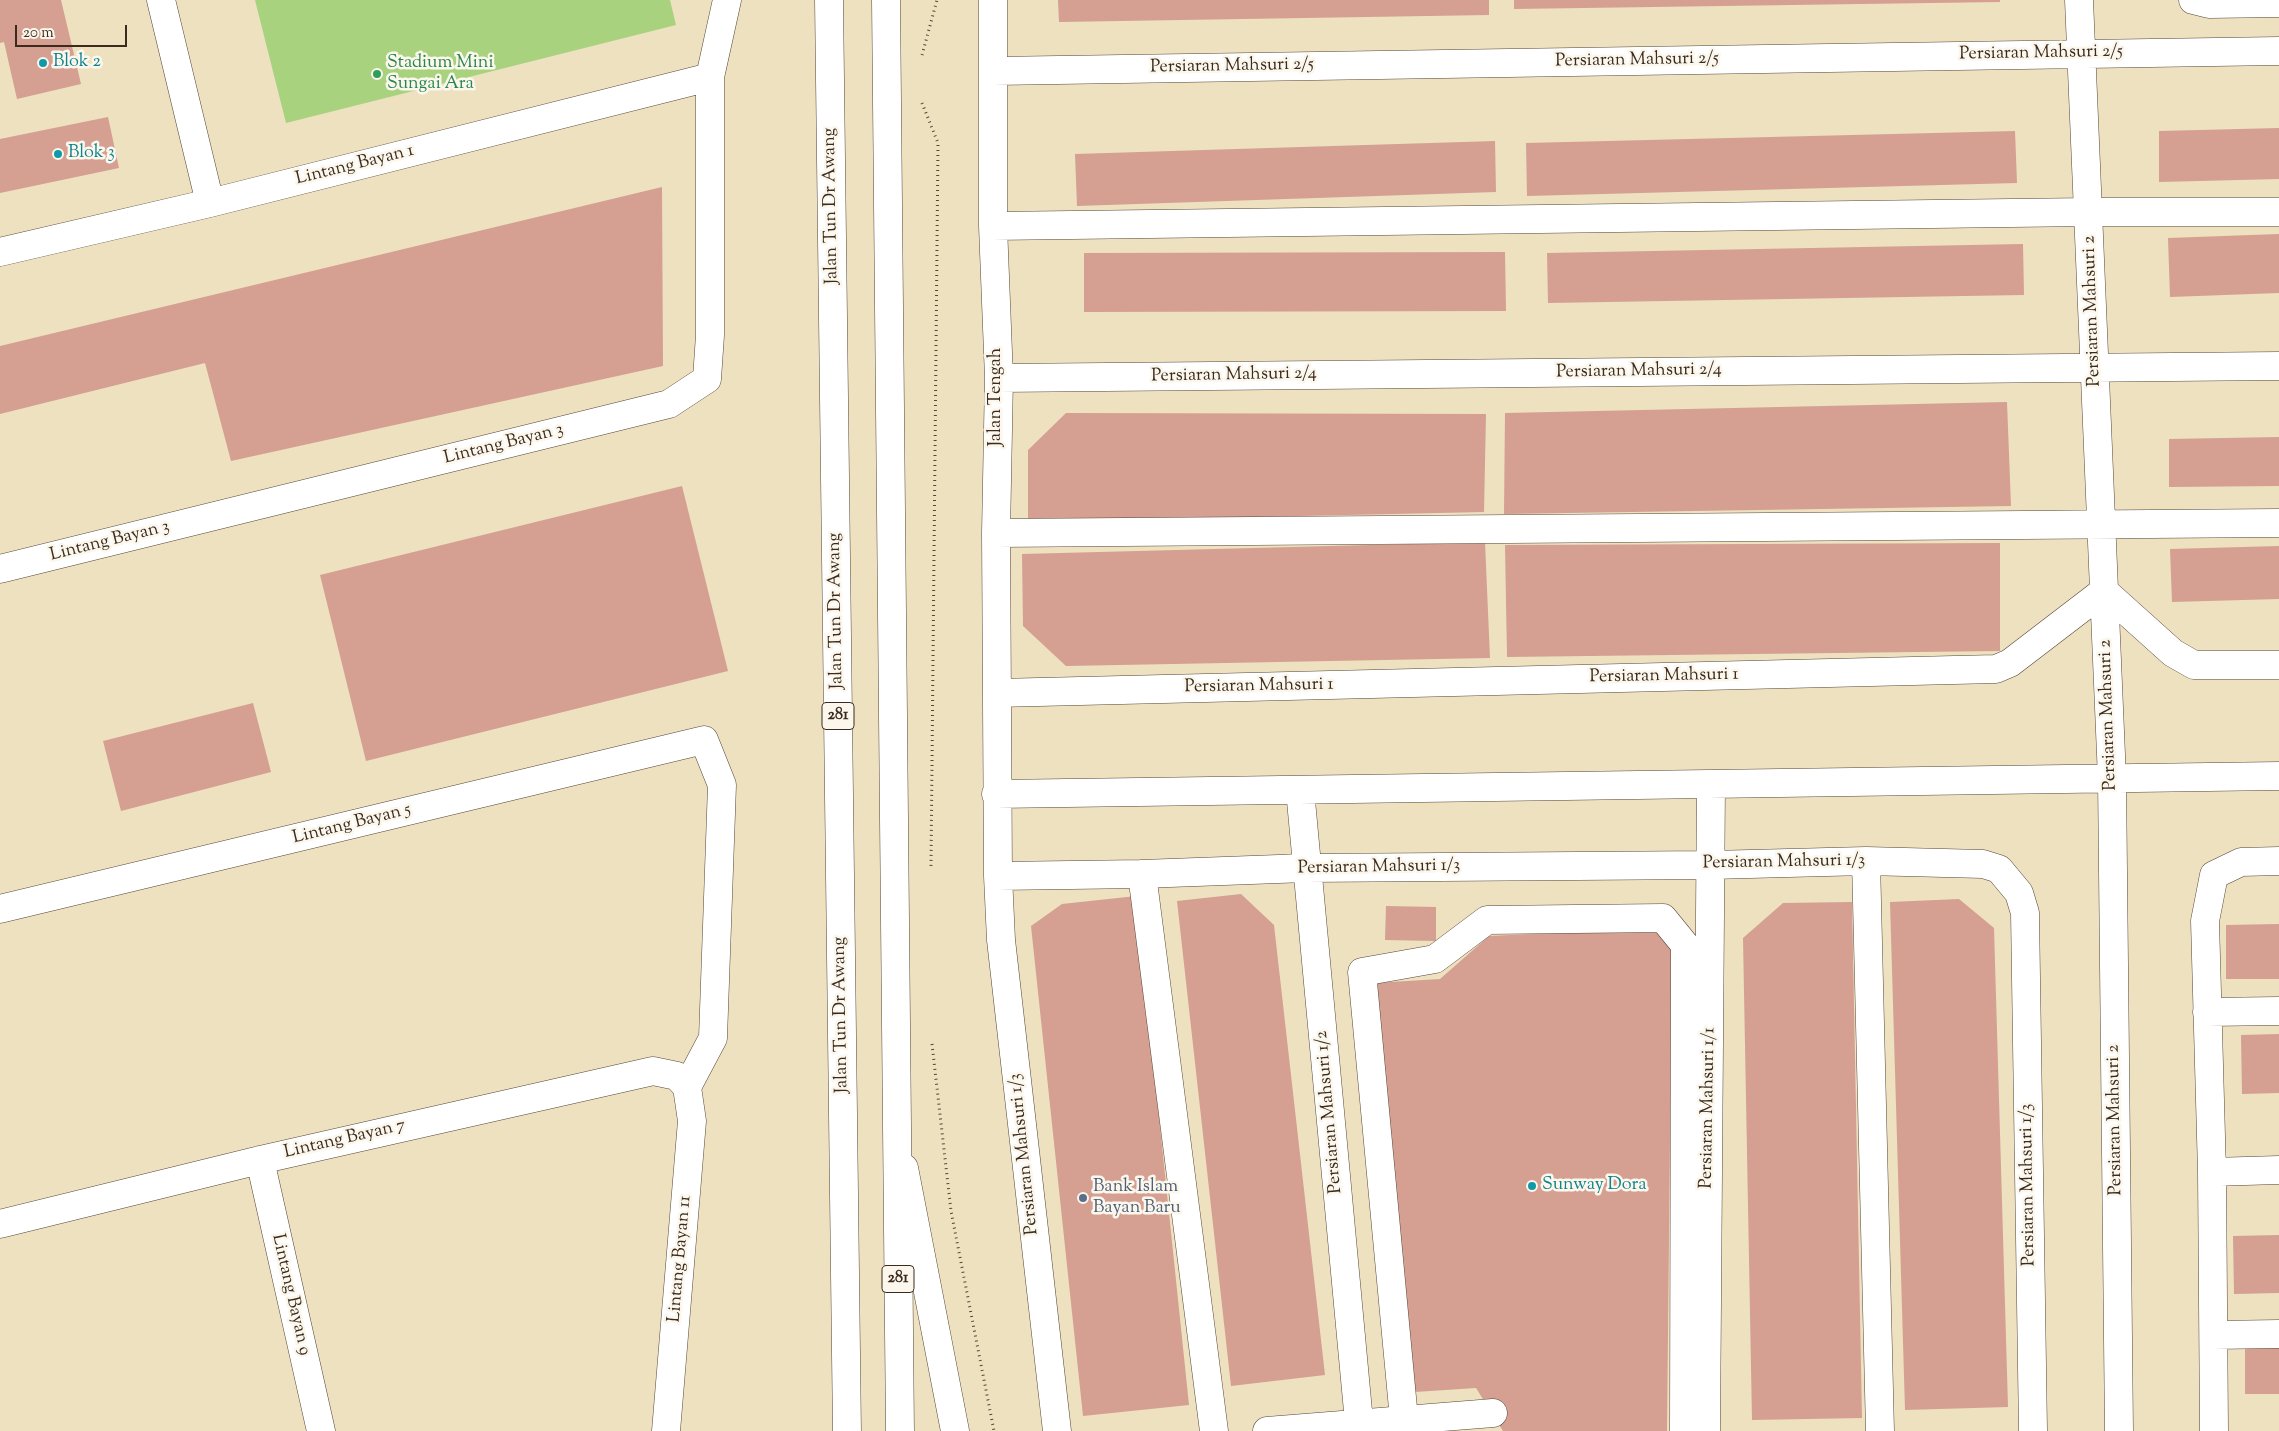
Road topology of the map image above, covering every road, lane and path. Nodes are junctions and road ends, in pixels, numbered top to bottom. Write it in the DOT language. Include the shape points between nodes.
graph roads {
  1 [pos="161,0"];
  2 [pos="727,0"];
  3 [pos="829,0"];
  4 [pos="886,0"];
  5 [pos="937,0"];
  6 [pos="993,0"];
  7 [pos="2080,0"];
  8 [pos="2193,0"];
  9 [pos="2279,3"];
  10 [pos="2279,51"];
  11 [pos="2082,53"];
  12 [pos="921,57"];
  13 [pos="994,72"];
  14 [pos="710,77"];
  15 [pos="920,96"];
  16 [pos="210,202"];
  17 [pos="2088,212"];
  18 [pos="2279,212"];
  19 [pos="993,226"];
  20 [pos="0,252"];
  21 [pos="2279,366"];
  22 [pos="2095,368"];
  23 [pos="999,378"];
  24 [pos="2279,523"];
  25 [pos="2101,526"];
  26 [pos="996,533"];
  27 [pos="0,569"];
  28 [pos="2104,591"];
  29 [pos="2279,665"];
  30 [pos="997,693"];
  31 [pos="2279,776"];
  32 [pos="2112,778"];
  33 [pos="1711,784"];
  34 [pos="1300,790"];
  35 [pos="996,794"];
  36 [pos="1866,861"];
  37 [pos="2279,861"];
  38 [pos="1711,865"];
  39 [pos="931,868"];
  40 [pos="1306,868"];
  41 [pos="1142,874"];
  42 [pos="998,876"];
  43 [pos="0,909"];
  44 [pos="2207,1012"];
  45 [pos="2279,1012"];
  46 [pos="931,1037"];
  47 [pos="687,1087"];
  48 [pos="897,1127"];
  49 [pos="260,1160"];
  50 [pos="2279,1170"];
  51 [pos="2212,1172"];
  52 [pos="0,1224"];
  53 [pos="2279,1334"];
  54 [pos="2214,1335"];
  55 [pos="1493,1413"];
  56 [pos="1404,1419"];
  57 [pos="1465,1423"];
  58 [pos="1363,1427"];
  59 [pos="321,1431"];
  60 [pos="666,1431"];
  61 [pos="847,1431"];
  62 [pos="900,1431"];
  63 [pos="955,1431"];
  64 [pos="994,1431"];
  65 [pos="1057,1431"];
  66 [pos="1214,1431"];
  67 [pos="1267,1431"];
  68 [pos="1684,1431"];
  69 [pos="1706,1431"];
  70 [pos="1880,1431"];
  71 [pos="2033,1431"];
  72 [pos="2119,1431"];
  73 [pos="2214,1431"];
  1 -- 16 [label="street"];
  2 -- 14 [label="street"];
  3 -- 61 [label="street, Jalan Tun Dr Awang / 281"];
  4 -- 48 [label="street, 281"];
  5 -- 12 [label="path"];
  6 -- 13 [label="street, Jalan Tengah"];
  7 -- 11 [label="street, Persiaran Mahsuri 2"];
  8 -- 9 [label="street" via="2209,4"];
  10 -- 11 [label="street, Persiaran Mahsuri 2/5"];
  11 -- 13 [label="street, Persiaran Mahsuri 2/5"];
  11 -- 17 [label="street, Persiaran Mahsuri 2"];
  13 -- 19 [label="street, Jalan Tengah"];
  14 -- 16 [label="street, Lintang Bayan 1"];
  14 -- 27 [label="street, Lintang Bayan 3" via="710,335 707,379 669,404"];
  15 -- 39 [label="path" via="938,143"];
  16 -- 20 [label="street, Lintang Bayan 1"];
  17 -- 18 [label="street"];
  17 -- 19 [label="street"];
  17 -- 22 [label="street, Persiaran Mahsuri 2"];
  19 -- 23 [label="street, Jalan Tengah"];
  21 -- 22 [label="street, Persiaran Mahsuri 2/4"];
  22 -- 23 [label="street, Persiaran Mahsuri 2/4"];
  22 -- 25 [label="street, Persiaran Mahsuri 2"];
  23 -- 26 [label="street, Jalan Tengah"];
  24 -- 25 [label="street"];
  25 -- 26 [label="street"];
  25 -- 28 [label="street, Persiaran Mahsuri 2"];
  26 -- 30 [label="street, Jalan Tengah"];
  28 -- 29 [label="street" via="2172,653 2194,665"];
  28 -- 30 [label="street, Persiaran Mahsuri 1" via="2010,662 1996,669"];
  28 -- 32 [label="street, Persiaran Mahsuri 2"];
  30 -- 35 [label="street, Jalan Tengah"];
  31 -- 32 [label="street"];
  32 -- 33 [label="street"];
  32 -- 72 [label="street, Persiaran Mahsuri 2"];
  33 -- 34 [label="street"];
  33 -- 38 [label="street, Persiaran Mahsuri 1/1"];
  34 -- 35 [label="street"];
  34 -- 40 [label="street, Persiaran Mahsuri 1/2"];
  35 -- 42 [label="street, Persiaran Mahsuri 1/3"];
  36 -- 38 [label="street, Persiaran Mahsuri 1/3"];
  36 -- 70 [label="street"];
  36 -- 71 [label="street, Persiaran Mahsuri 1/3" via="1983,864 1999,869 2019,892 2025,913"];
  37 -- 44 [label="street" via="2241,862 2214,875 2205,921"];
  38 -- 40 [label="street, Persiaran Mahsuri 1/3"];
  38 -- 69 [label="street, Persiaran Mahsuri 1/1"];
  40 -- 41 [label="street, Persiaran Mahsuri 1/3"];
  40 -- 58 [label="street, Persiaran Mahsuri 1/2"];
  41 -- 42 [label="street, Persiaran Mahsuri 1/3"];
  41 -- 66 [label="street"];
  42 -- 65 [label="street, Persiaran Mahsuri 1/3" via="1001,940"];
  43 -- 47 [label="street, Lintang Bayan 5" via="704,740 722,785 713,1038"];
  44 -- 45 [label="street"];
  44 -- 51 [label="street"];
  46 -- 64 [label="path" via="952,1211"];
  47 -- 49 [label="street, Lintang Bayan 7" via="677,1076 653,1071"];
  47 -- 60 [label="street, Lintang Bayan 11" via="692,1121"];
  48 -- 62 [label="street, 281"];
  48 -- 63 [label="street"];
  49 -- 52 [label="street, Lintang Bayan 7"];
  49 -- 59 [label="street, Lintang Bayan 9"];
  50 -- 51 [label="street"];
  51 -- 54 [label="street"];
  53 -- 54 [label="street"];
  54 -- 73 [label="street"];
  55 -- 57 [label="street"];
  56 -- 57 [label="street"];
  56 -- 58 [label="street"];
  56 -- 68 [label="street" via="1362,972 1435,959 1487,920 1663,918 1685,945"];
  58 -- 67 [label="street"];
}
